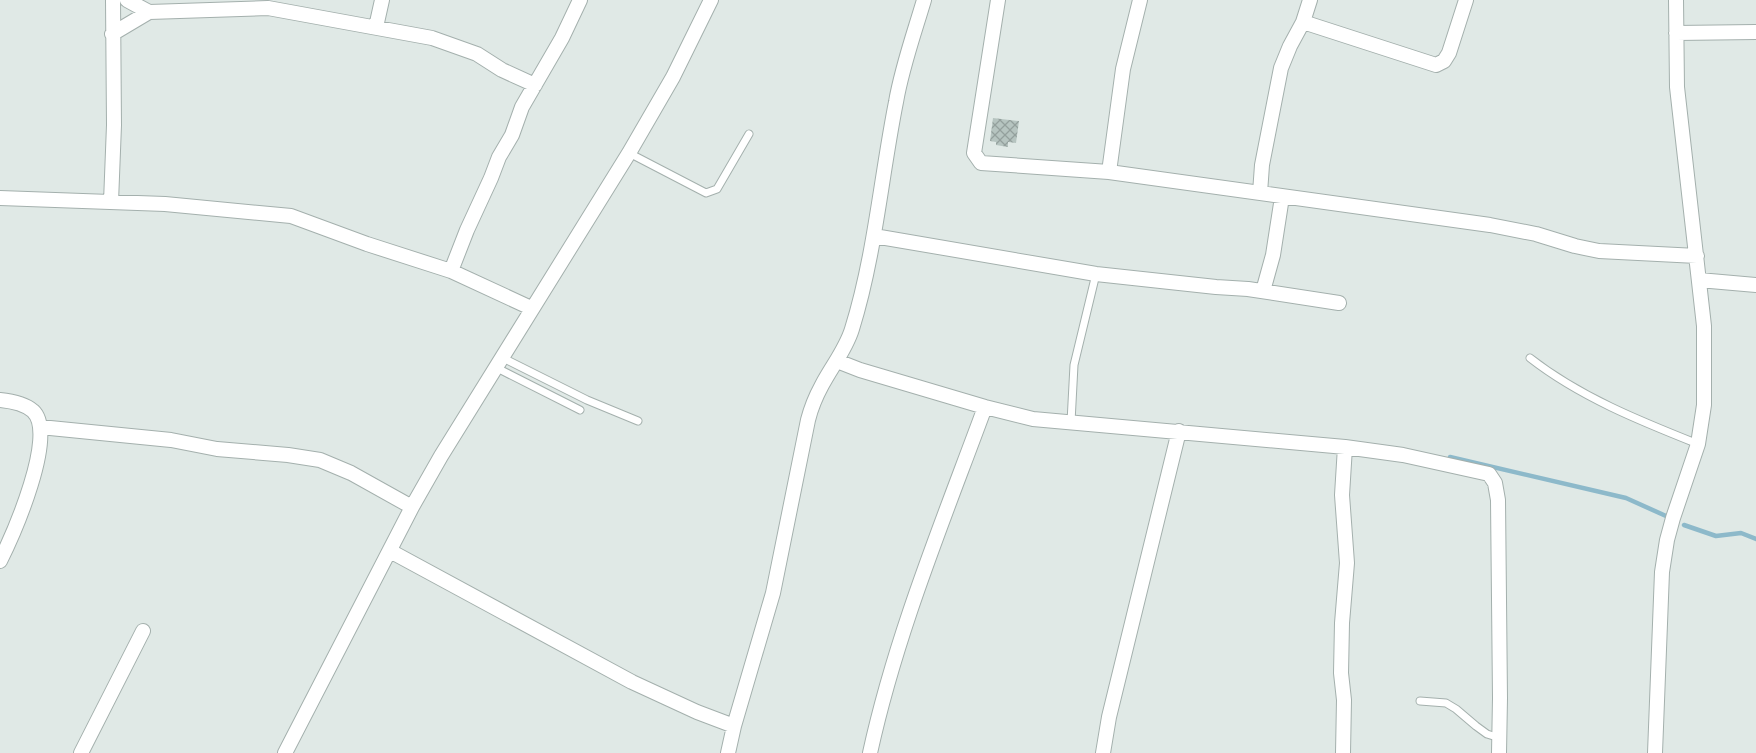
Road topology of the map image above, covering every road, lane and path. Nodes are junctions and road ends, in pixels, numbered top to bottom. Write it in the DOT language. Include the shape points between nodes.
graph roads {
  1 [pos="112,0"];
  2 [pos="127,0"];
  3 [pos="382,0"];
  4 [pos="580,0"];
  5 [pos="711,0"];
  6 [pos="924,0"];
  7 [pos="998,0"];
  8 [pos="1140,0"];
  9 [pos="1310,0"];
  10 [pos="1466,0"];
  11 [pos="1676,0"];
  12 [pos="268,4"];
  13 [pos="150,12"];
  14 [pos="1303,22"];
  15 [pos="376,27"];
  16 [pos="1756,32"];
  17 [pos="1676,33"];
  18 [pos="112,34"];
  19 [pos="535,85"];
  20 [pos="749,134"];
  21 [pos="629,153"];
  22 [pos="1109,172"];
  23 [pos="1260,193"];
  24 [pos="1282,197"];
  25 [pos="0,198"];
  26 [pos="111,202"];
  27 [pos="874,236"];
  28 [pos="1697,256"];
  29 [pos="451,271"];
  30 [pos="1096,274"];
  31 [pos="1699,280"];
  32 [pos="1756,284"];
  33 [pos="1263,291"];
  34 [pos="1339,303"];
  35 [pos="531,308"];
  36 [pos="1530,358"];
  37 [pos="837,361"];
  38 [pos="498,362"];
  39 [pos="0,400"];
  40 [pos="985,408"];
  41 [pos="580,410"];
  42 [pos="638,421"];
  43 [pos="1071,422"];
  44 [pos="40,427"];
  45 [pos="1179,431"];
  46 [pos="1698,444"];
  47 [pos="1345,447"];
  48 [pos="412,507"];
  49 [pos="390,551"];
  50 [pos="0,561"];
  51 [pos="143,631"];
  52 [pos="1420,701"];
  53 [pos="734,726"];
  54 [pos="1500,738"];
  55 [pos="81,753"];
  56 [pos="285,753"];
  57 [pos="728,753"];
  58 [pos="870,753"];
  59 [pos="1103,753"];
  60 [pos="1343,753"];
  61 [pos="1499,753"];
  62 [pos="1655,753"];
  1 -- 18 [label="street"];
  2 -- 13 [label="street"];
  3 -- 15 [label="street"];
  4 -- 19 [label="street"];
  5 -- 21 [label="street"];
  6 -- 27 [label="street" via="896,100"];
  7 -- 22 [label="street" via="974,153 981,163"];
  8 -- 22 [label="street" via="1123,68"];
  9 -- 14 [label="street"];
  10 -- 14 [label="street" via="1449,53 1436,65"];
  11 -- 17 [label="street"];
  12 -- 13 [label="street"];
  12 -- 15 [label="street"];
  13 -- 18 [label="street"];
  14 -- 23 [label="street" via="1281,68 1262,165"];
  15 -- 19 [label="street" via="432,38 477,54"];
  16 -- 17 [label="street"];
  17 -- 28 [label="street" via="1677,86"];
  18 -- 26 [label="street" via="114,125"];
  19 -- 29 [label="street" via="522,107"];
  20 -- 21 [label="lane" via="717,189 706,193"];
  21 -- 35 [label="street"];
  22 -- 23 [label="street"];
  23 -- 24 [label="street"];
  24 -- 28 [label="street" via="1490,225 1599,251"];
  24 -- 33 [label="street" via="1273,255"];
  25 -- 26 [label="street"];
  26 -- 29 [label="street" via="291,216"];
  27 -- 30 [label="street"];
  27 -- 37 [label="street" via="852,330"];
  28 -- 31 [label="street"];
  29 -- 35 [label="street"];
  30 -- 33 [label="street"];
  30 -- 43 [label="lane" via="1074,365"];
  31 -- 32 [label="street"];
  31 -- 46 [label="street" via="1704,326 1704,405"];
  33 -- 34 [label="street"];
  35 -- 38 [label="street"];
  36 -- 46 [label="lane" via="1624,414"];
  37 -- 40 [label="street"];
  37 -- 53 [label="street" via="812,404 774,593"];
  38 -- 41 [label="lane"];
  38 -- 42 [label="lane"];
  38 -- 48 [label="street"];
  39 -- 44 [label="street" via="33,411"];
  40 -- 43 [label="street" via="1033,419"];
  40 -- 58 [label="street" via="907,618"];
  43 -- 45 [label="street"];
  44 -- 48 [label="street" via="320,460 351,473"];
  44 -- 50 [label="street" via="33,481 14,534"];
  45 -- 47 [label="street"];
  45 -- 59 [label="street" via="1108,716"];
  46 -- 62 [label="street" via="1673,518 1662,572"];
  47 -- 54 [label="street" via="1403,455 1489,474 1495,483 1500,556"];
  47 -- 60 [label="street" via="1342,495 1347,563 1342,623"];
  48 -- 49 [label="street"];
  49 -- 53 [label="street" via="632,682"];
  49 -- 56 [label="street"];
  51 -- 55 [label="street"];
  52 -- 54 [label="lane" via="1446,703 1486,734"];
  53 -- 57 [label="street"];
  54 -- 61 [label="street"];
}
